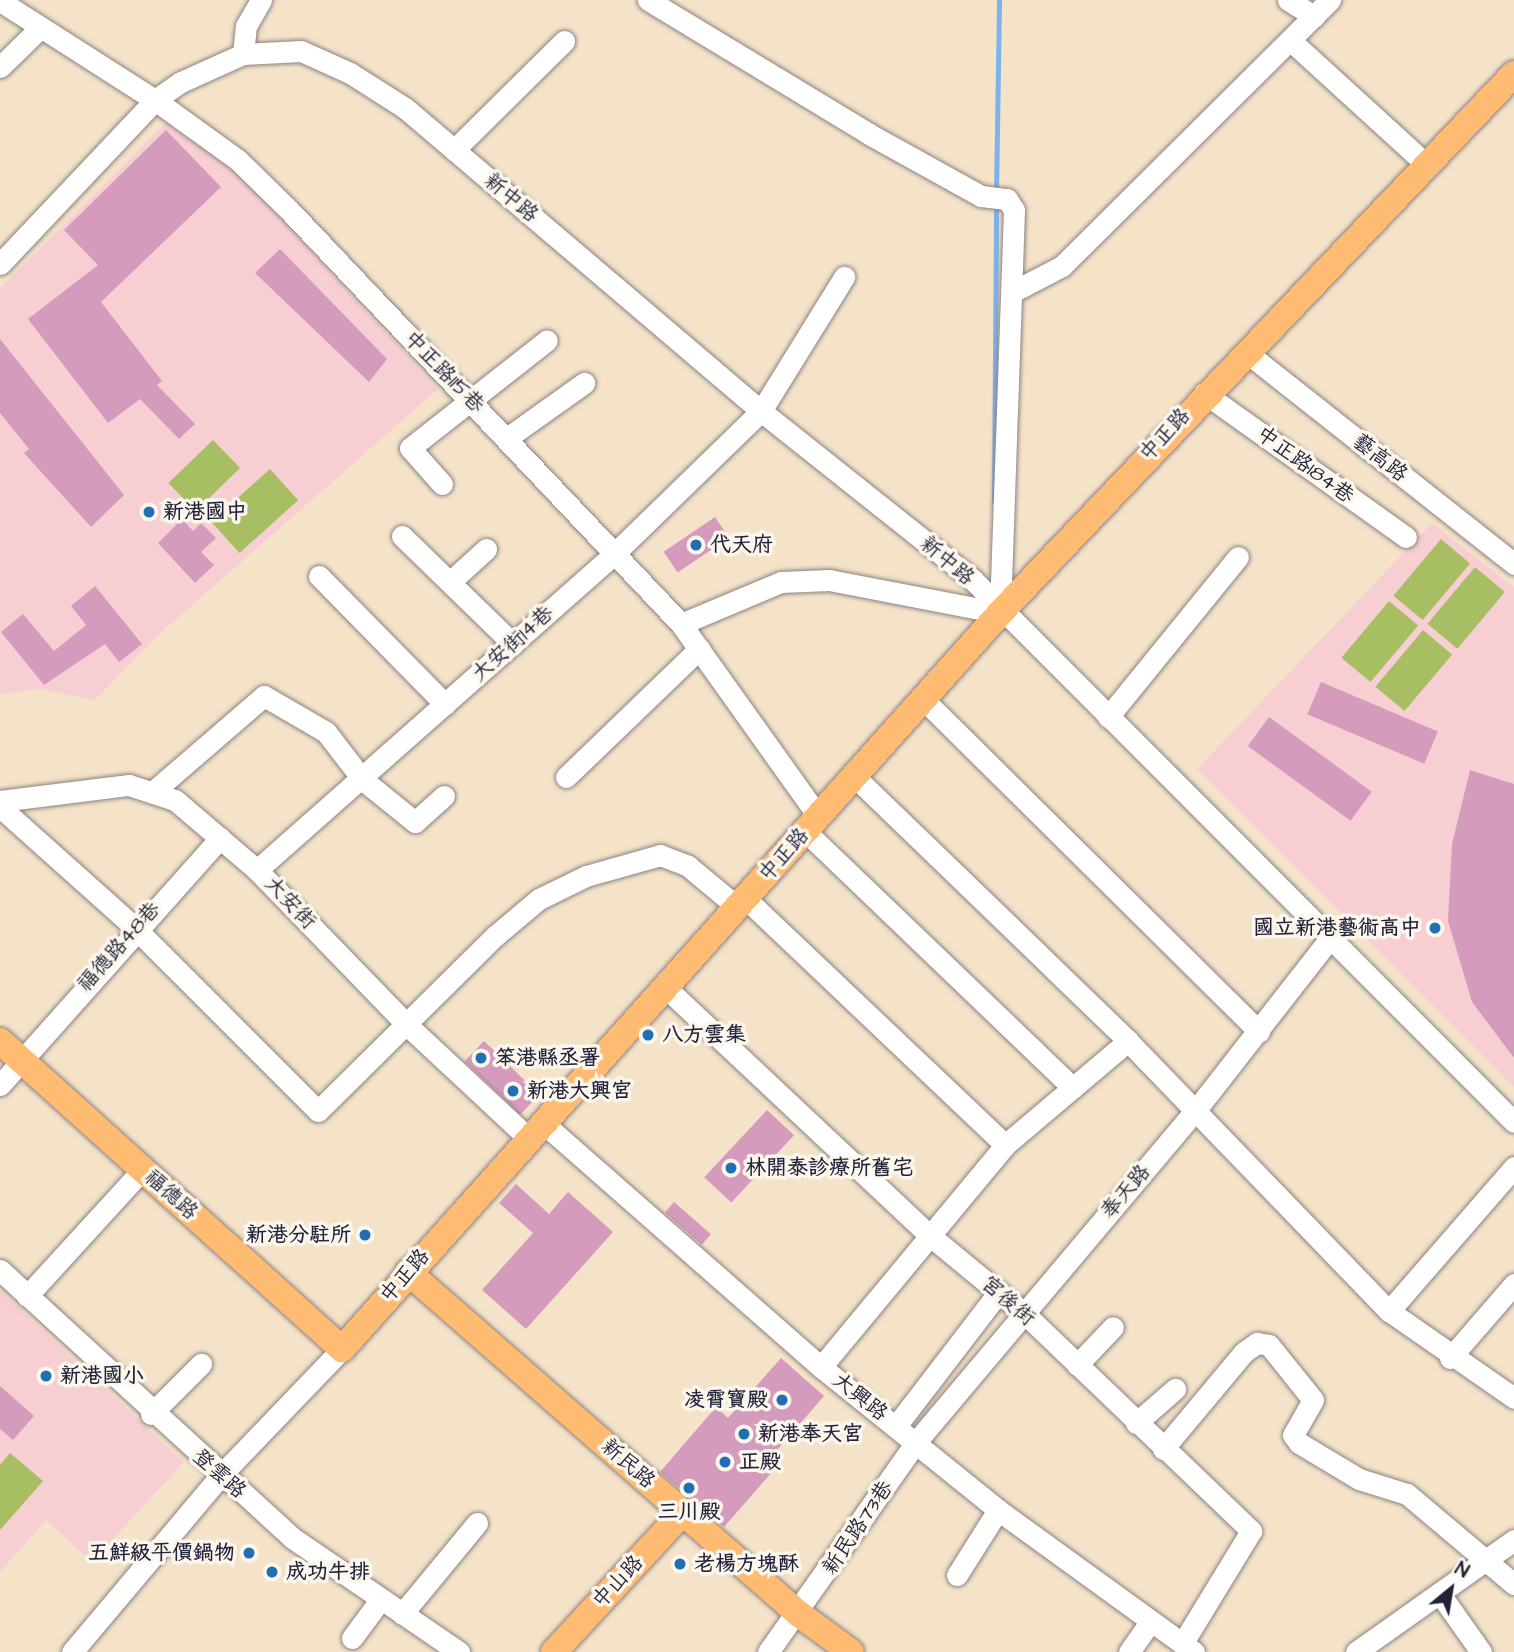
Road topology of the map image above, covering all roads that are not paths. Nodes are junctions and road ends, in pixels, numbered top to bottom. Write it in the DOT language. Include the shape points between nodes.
graph roads {
  1 [pos="261,0"];
  2 [pos="648,0"];
  3 [pos="1288,0"];
  4 [pos="1331,0"];
  5 [pos="9,8"];
  6 [pos="1314,16"];
  7 [pos="40,28"];
  8 [pos="1290,40"];
  9 [pos="564,41"];
  10 [pos="243,54"];
  11 [pos="0,67"];
  12 [pos="1514,74"];
  13 [pos="155,100"];
  14 [pos="454,150"];
  15 [pos="1426,164"];
  16 [pos="0,264"];
  17 [pos="844,277"];
  18 [pos="1014,291"];
  19 [pos="547,340"];
  20 [pos="1246,352"];
  21 [pos="584,383"];
  22 [pos="1204,393"];
  23 [pos="472,401"];
  24 [pos="761,411"];
  25 [pos="507,438"];
  26 [pos="442,484"];
  27 [pos="402,536"];
  28 [pos="1406,537"];
  29 [pos="486,549"];
  30 [pos="614,554"];
  31 [pos="1238,557"];
  32 [pos="1514,564"];
  33 [pos="319,576"];
  34 [pos="450,582"];
  35 [pos="1000,613"];
  36 [pos="681,624"];
  37 [pos="513,644"];
  38 [pos="699,649"];
  39 [pos="923,699"];
  40 [pos="445,704"];
  41 [pos="1108,717"];
  42 [pos="566,777"];
  43 [pos="855,777"];
  44 [pos="363,780"];
  45 [pos="155,790"];
  46 [pos="444,796"];
  47 [pos="0,801"];
  48 [pos="0,807"];
  49 [pos="811,824"];
  50 [pos="220,838"];
  51 [pos="257,870"];
  52 [pos="741,902"];
  53 [pos="134,927"];
  54 [pos="1330,938"];
  55 [pos="664,986"];
  56 [pos="406,1024"];
  57 [pos="1259,1032"];
  58 [pos="0,1041"];
  59 [pos="1128,1041"];
  60 [pos="21,1060"];
  61 [pos="0,1085"];
  62 [pos="1073,1088"];
  63 [pos="1195,1111"];
  64 [pos="1514,1122"];
  65 [pos="534,1130"];
  66 [pos="1005,1145"];
  67 [pos="1514,1167"];
  68 [pos="142,1170"];
  69 [pos="928,1234"];
  70 [pos="0,1270"];
  71 [pos="408,1272"];
  72 [pos="1514,1284"];
  73 [pos="999,1292"];
  74 [pos="27,1296"];
  75 [pos="1389,1311"];
  76 [pos="1024,1313"];
  77 [pos="1113,1327"];
  78 [pos="342,1349"];
  79 [pos="1450,1358"];
  80 [pos="201,1364"];
  81 [pos="1077,1365"];
  82 [pos="821,1367"];
  83 [pos="1175,1389"];
  84 [pos="1514,1398"];
  85 [pos="151,1413"];
  86 [pos="1136,1423"];
  87 [pos="896,1426"];
  88 [pos="916,1442"];
  89 [pos="1163,1449"];
  90 [pos="220,1476"];
  91 [pos="998,1510"];
  92 [pos="683,1512"];
  93 [pos="477,1523"];
  94 [pos="1514,1540"];
  95 [pos="1484,1564"];
  96 [pos="957,1575"];
  97 [pos="1514,1584"];
  98 [pos="1440,1594"];
  99 [pos="380,1600"];
  100 [pos="402,1614"];
  101 [pos="799,1614"];
  102 [pos="1150,1622"];
  103 [pos="352,1638"];
  104 [pos="1188,1648"];
  105 [pos="72,1652"];
  106 [pos="459,1652"];
  107 [pos="554,1652"];
  108 [pos="768,1652"];
  109 [pos="851,1652"];
  110 [pos="1129,1652"];
  111 [pos="1356,1652"];
  112 [pos="1480,1652"];
  1 -- 10 [label="street" via="246,26"];
  2 -- 18 [label="street" via="981,196 1007,199 1014,210"];
  3 -- 6 [label="street"];
  4 -- 6 [label="street"];
  5 -- 7 [label="street, 中正路115巷"];
  6 -- 8 [label="street"];
  7 -- 11 [label="street"];
  7 -- 13 [label="street, 中正路115巷"];
  8 -- 15 [label="street"];
  8 -- 18 [label="street" via="1062,266"];
  9 -- 14 [label="street"];
  10 -- 13 [label="street, 新中路"];
  10 -- 14 [label="street, 新中路" via="301,51 350,73"];
  12 -- 15 [label="main road, 中正路"];
  13 -- 16 [label="street, 新中路"];
  13 -- 23 [label="street, 中正路115巷" via="238,160"];
  14 -- 24 [label="street, 新中路"];
  15 -- 20 [label="main road, 中正路"];
  17 -- 24 [label="street, 大安街14巷"];
  18 -- 35 [label="street"];
  19 -- 23 [label="street"];
  20 -- 22 [label="main road, 中正路"];
  20 -- 32 [label="street, 藝高路"];
  21 -- 25 [label="street"];
  22 -- 28 [label="street, 中正路184巷"];
  22 -- 35 [label="main road, 中正路"];
  23 -- 25 [label="street, 中正路115巷"];
  23 -- 26 [label="street" via="410,448"];
  24 -- 30 [label="street, 大安街14巷"];
  24 -- 35 [label="street, 新中路" via="972,579"];
  25 -- 30 [label="street, 中正路115巷"];
  27 -- 34 [label="street"];
  29 -- 34 [label="street"];
  30 -- 36 [label="street, 中正路115巷"];
  30 -- 37 [label="street, 大安街14巷"];
  31 -- 41 [label="street"];
  33 -- 40 [label="street"];
  34 -- 37 [label="street"];
  35 -- 36 [label="street" via="817,580 781,582"];
  35 -- 39 [label="main road, 中正路"];
  35 -- 41 [label="street, 新中路"];
  36 -- 38 [label="street, 中正路115巷"];
  37 -- 40 [label="street, 大安街14巷"];
  38 -- 42 [label="street"];
  38 -- 49 [label="street, 中正路115巷"];
  39 -- 43 [label="main road, 中正路"];
  39 -- 57 [label="street"];
  40 -- 44 [label="street, 大安街14巷"];
  41 -- 54 [label="street, 新中路"];
  43 -- 49 [label="main road, 中正路"];
  43 -- 59 [label="street"];
  44 -- 45 [label="street" via="326,732 264,696"];
  44 -- 46 [label="street" via="415,822"];
  44 -- 51 [label="street, 大安街14巷"];
  45 -- 47 [label="street" via="130,785"];
  45 -- 50 [label="street, 大安街"];
  48 -- 53 [label="street"];
  49 -- 52 [label="main road, 中正路"];
  49 -- 62 [label="street, 中正路115巷"];
  50 -- 51 [label="street, 大安街"];
  50 -- 53 [label="street, 福德路48巷"];
  51 -- 56 [label="street, 大安街"];
  52 -- 55 [label="main road, 中正路"];
  52 -- 56 [label="street" via="688,866 660,855 629,860 539,900"];
  52 -- 66 [label="street"];
  53 -- 56 [label="street" via="318,1111"];
  53 -- 60 [label="street, 福德路48巷"];
  54 -- 57 [label="street, 奉天路"];
  54 -- 64 [label="street, 新中路"];
  55 -- 65 [label="main road, 中正路"];
  55 -- 69 [label="street, 宮後街"];
  56 -- 65 [label="street, 大安街"];
  57 -- 63 [label="street, 奉天路"];
  58 -- 60 [label="main road, 福德路"];
  59 -- 62 [label="street"];
  59 -- 63 [label="street"];
  60 -- 61 [label="street, 福德路48巷"];
  60 -- 68 [label="main road, 福德路"];
  62 -- 66 [label="street"];
  63 -- 75 [label="street"];
  63 -- 76 [label="street, 奉天路"];
  65 -- 71 [label="main road, 中正路"];
  65 -- 82 [label="street, 大興路"];
  66 -- 69 [label="street"];
  67 -- 75 [label="street"];
  68 -- 74 [label="street"];
  68 -- 78 [label="main road, 福德路"];
  69 -- 73 [label="street, 宮後街"];
  69 -- 82 [label="street"];
  70 -- 74 [label="street, 登雲路"];
  71 -- 78 [label="main road, 中正路"];
  71 -- 92 [label="main road, 新民路"];
  72 -- 79 [label="street"];
  73 -- 76 [label="street, 宮後街"];
  73 -- 87 [label="street"];
  74 -- 85 [label="street, 登雲路"];
  75 -- 79 [label="street"];
  76 -- 81 [label="street, 宮後街"];
  76 -- 88 [label="street, 奉天路"];
  77 -- 81 [label="street"];
  78 -- 90 [label="street, 中正路"];
  79 -- 84 [label="street"];
  80 -- 85 [label="street"];
  81 -- 86 [label="street, 宮後街"];
  82 -- 87 [label="street, 大興路"];
  83 -- 86 [label="street"];
  85 -- 90 [label="street, 登雲路"];
  86 -- 89 [label="street, 宮後街"];
  87 -- 88 [label="street, 大興路"];
  88 -- 91 [label="street, 大興路"];
  88 -- 101 [label="street, 新民路73巷"];
  89 -- 95 [label="street" via="1244,1352 1257,1343 1269,1345 1313,1400 1293,1435 1299,1443 1359,1479 1407,1494"];
  89 -- 104 [label="street, 宮後街" via="1251,1531"];
  90 -- 99 [label="street, 登雲路" via="304,1548"];
  90 -- 105 [label="street, 中正路"];
  91 -- 96 [label="street"];
  91 -- 102 [label="street, 大興路"];
  92 -- 101 [label="main road, 新民路"];
  92 -- 107 [label="main road, 中山路"];
  93 -- 100 [label="street"];
  94 -- 95 [label="street"];
  95 -- 97 [label="street"];
  95 -- 98 [label="street"];
  98 -- 111 [label="street"];
  98 -- 112 [label="street"];
  99 -- 100 [label="street, 登雲路"];
  99 -- 103 [label="street"];
  100 -- 106 [label="street, 登雲路"];
  101 -- 108 [label="street, 新民路73巷"];
  101 -- 109 [label="main road, 新民路"];
  102 -- 104 [label="street, 大興路"];
  102 -- 110 [label="street"];
}
